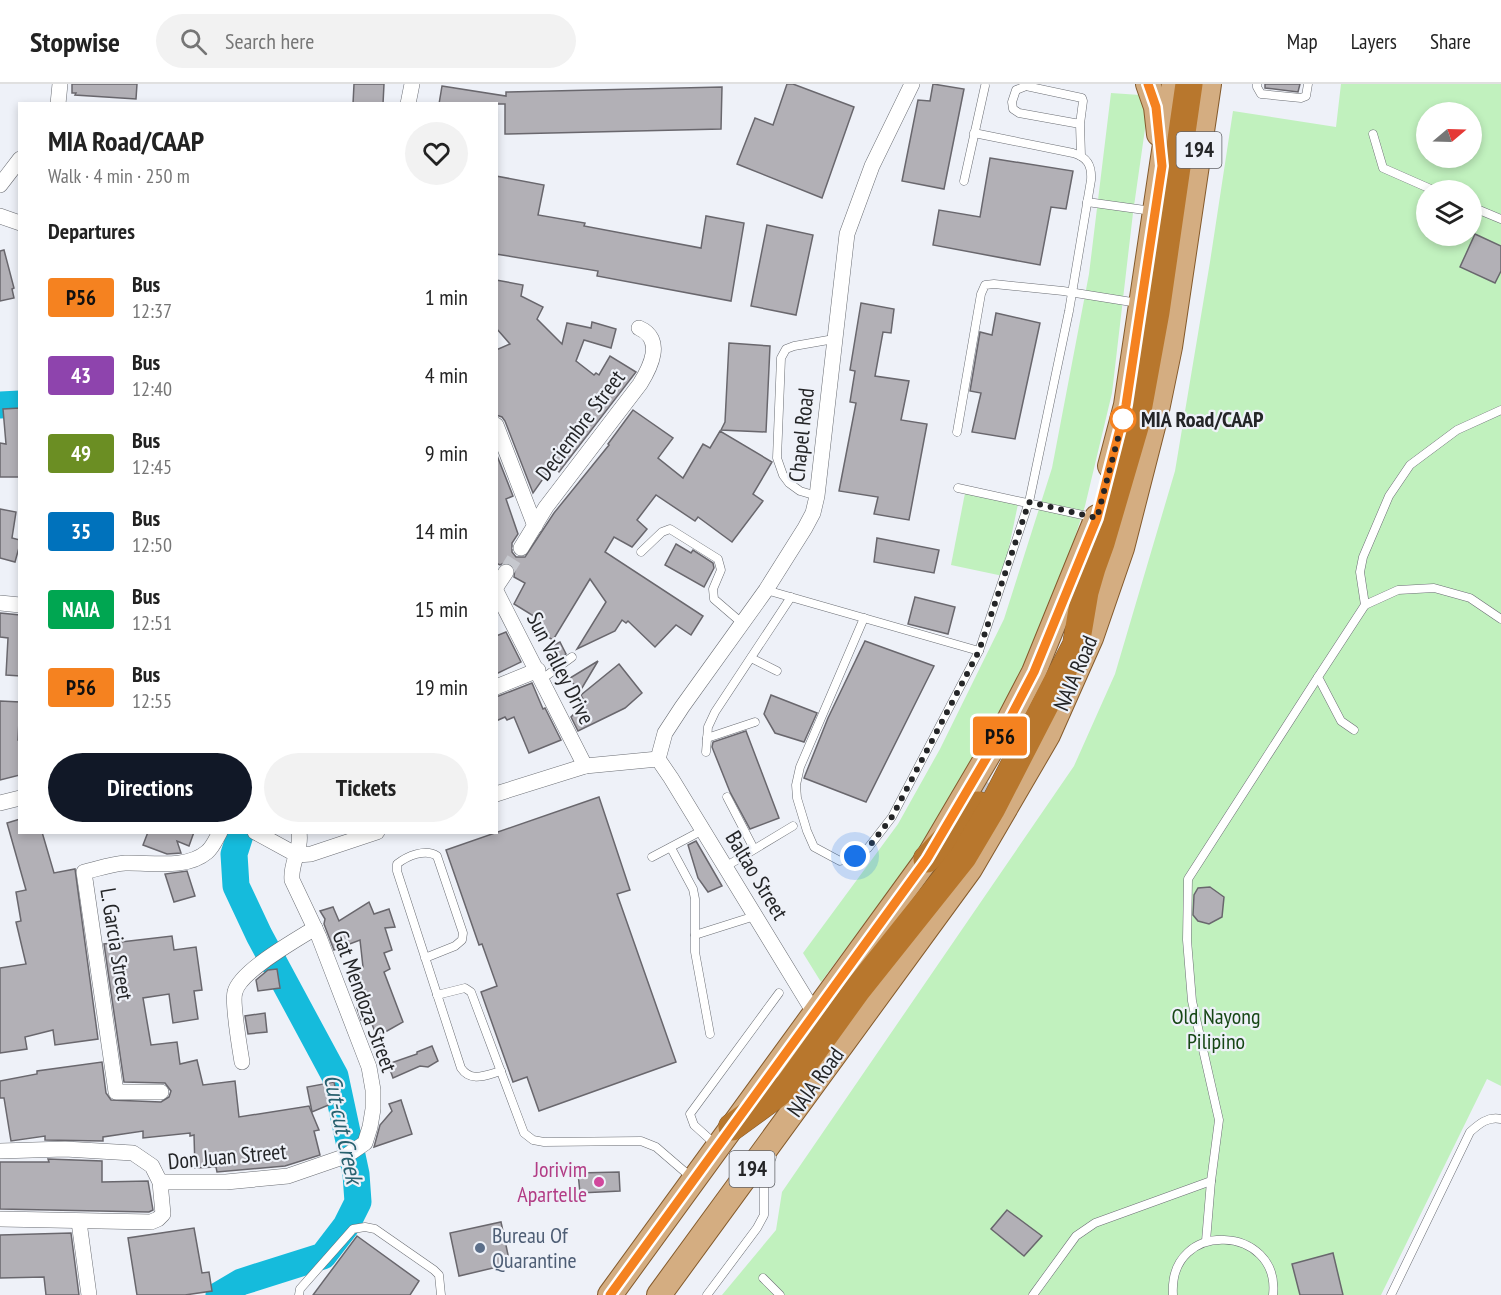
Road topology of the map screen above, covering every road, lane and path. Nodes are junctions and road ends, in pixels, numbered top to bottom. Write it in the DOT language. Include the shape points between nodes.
graph roads {
  1 [pos="60,84"];
  2 [pos="412,84"];
  3 [pos="912,84"];
  4 [pos="1148,84"];
  5 [pos="1174,84"];
  6 [pos="1189,84"];
  7 [pos="1209,84"];
  8 [pos="1257,84"];
  9 [pos="1308,84"];
  10 [pos="985,86"];
  11 [pos="58,102"];
  12 [pos="408,102"];
  13 [pos="1080,124"];
  14 [pos="974,133"];
  15 [pos="1373,134"];
  16 [pos="1081,156"];
  17 [pos="18,162"];
  18 [pos="1162,166"];
  19 [pos="964,181"];
  20 [pos="1416,183"];
  21 [pos="0,185"];
  22 [pos="1088,202"];
  23 [pos="1482,211"];
  24 [pos="1156,212"];
  25 [pos="0,216"];
  26 [pos="1501,219"];
  27 [pos="18,222"];
  28 [pos="1071,292"];
  29 [pos="1142,304"];
  30 [pos="639,328"];
  31 [pos="834,339"];
  32 [pos="1501,410"];
  33 [pos="498,430"];
  34 [pos="957,432"];
  35 [pos="958,488"];
  36 [pos="817,496"];
  37 [pos="1029,502"];
  38 [pos="535,526"];
  39 [pos="1099,530"];
  40 [pos="521,548"];
  41 [pos="641,552"];
  42 [pos="506,572"];
  43 [pos="498,586"];
  44 [pos="766,590"];
  45 [pos="1085,592"];
  46 [pos="498,593"];
  47 [pos="791,597"];
  48 [pos="0,603"];
  49 [pos="18,605"];
  50 [pos="1365,605"];
  51 [pos="864,618"];
  52 [pos="1501,619"];
  53 [pos="743,624"];
  54 [pos="979,651"];
  55 [pos="572,657"];
  56 [pos="751,658"];
  57 [pos="777,671"];
  58 [pos="540,675"];
  59 [pos="1318,677"];
  60 [pos="498,686"];
  61 [pos="755,722"];
  62 [pos="1354,730"];
  63 [pos="707,738"];
  64 [pos="706,752"];
  65 [pos="658,759"];
  66 [pos="585,766"];
  67 [pos="498,793"];
  68 [pos="727,797"];
  69 [pos="18,798"];
  70 [pos="0,803"];
  71 [pos="793,826"];
  72 [pos="703,830"];
  73 [pos="219,834"];
  74 [pos="259,834"];
  75 [pos="299,834"];
  76 [pos="371,834"];
  77 [pos="671,848"];
  78 [pos="754,849"];
  79 [pos="297,855"];
  80 [pos="652,857"];
  81 [pos="927,859"];
  82 [pos="725,867"];
  83 [pos="755,916"];
  84 [pos="315,928"];
  85 [pos="695,935"];
  86 [pos="425,958"];
  87 [pos="779,993"];
  88 [pos="436,995"];
  89 [pos="815,1014"];
  90 [pos="710,1034"];
  91 [pos="242,1062"];
  92 [pos="501,1071"];
  93 [pos="161,1092"];
  94 [pos="1501,1119"];
  95 [pos="784,1125"];
  96 [pos="725,1137"];
  97 [pos="0,1151"];
  98 [pos="346,1156"];
  99 [pos="694,1180"];
  100 [pos="1210,1181"];
  101 [pos="160,1182"];
  102 [pos="0,1220"];
  103 [pos="79,1222"];
  104 [pos="1206,1241"];
  105 [pos="763,1278"];
  106 [pos="89,1295"];
  107 [pos="299,1295"];
  108 [pos="441,1295"];
  109 [pos="610,1295"];
  110 [pos="659,1295"];
  111 [pos="707,1295"];
  112 [pos="780,1295"];
  113 [pos="1033,1295"];
  114 [pos="1173,1295"];
  115 [pos="1273,1295"];
  116 [pos="1391,1295"];
  1 -- 11 [label="street"];
  2 -- 12 [label="street"];
  3 -- 31 [label="street, Chapel Road" via="872,166 848,234"];
  4 -- 18 [label="main road" via="1156,107"];
  5 -- 18 [label="main road, NAIA Road / 194"];
  6 -- 39 [label="highway" via="1135,427"];
  7 -- 95 [label="main road, NAIA Road / 194" via="1170,347 1156,415 1122,548 1091,638 1048,735 970,869"];
  8 -- 9 [label="lane" via="1261,94 1301,98 1306,96"];
  10 -- 14 [label="lane"];
  13 -- 13 [label="lane" via="1019,113 1012,102 1016,90 1026,86 1078,96 1083,101"];
  13 -- 16 [label="lane"];
  14 -- 16 [label="lane"];
  14 -- 19 [label="lane"];
  15 -- 20 [label="lane" via="1383,168"];
  16 -- 22 [label="lane" via="1092,171"];
  17 -- 21 [label="street"];
  18 -- 24 [label="main road, NAIA Road / 194"];
  22 -- 24 [label="lane"];
  22 -- 28 [label="lane"];
  23 -- 26 [label="lane"];
  24 -- 29 [label="main road, NAIA Road / 194"];
  25 -- 27 [label="street"];
  28 -- 29 [label="lane"];
  28 -- 34 [label="lane" via="985,285"];
  28 -- 37 [label="lane"];
  29 -- 39 [label="main road, NAIA Road / 194" via="1126,405"];
  30 -- 38 [label="street, Deciembre Street" via="653,346 650,368"];
  31 -- 36 [label="street, Chapel Road"];
  31 -- 36 [label="lane" via="794,346 781,358 777,458 789,483"];
  32 -- 50 [label="lane" via="1457,430 1410,465 1389,496 1363,557 1360,572"];
  33 -- 38 [label="street"];
  35 -- 37 [label="lane"];
  36 -- 44 [label="street, Chapel Road" via="806,528"];
  37 -- 39 [label="lane"];
  37 -- 54 [label="lane"];
  38 -- 40 [label="street, Deciembre Street"];
  39 -- 45 [label="highway"];
  39 -- 81 [label="main road, NAIA Road / 194" via="1010,718"];
  41 -- 53 [label="lane" via="670,529 718,559 722,570 713,589 714,599"];
  42 -- 43 [label="street"];
  44 -- 47 [label="lane"];
  44 -- 53 [label="street, Chapel Road"];
  45 -- 81 [label="highway" via="1045,679 984,794"];
  45 -- 96 [label="highway" via="1076,645 963,857 849,1000 788,1086"];
  46 -- 58 [label="street, Sun Valley Drive"];
  47 -- 51 [label="lane"];
  47 -- 56 [label="lane"];
  48 -- 49 [label="street"];
  50 -- 52 [label="lane" via="1398,590 1434,588 1470,598"];
  50 -- 59 [label="lane"];
  51 -- 54 [label="lane"];
  51 -- 54 [label="lane" via="800,767 796,785 814,847 840,861 868,848 892,817"];
  53 -- 65 [label="street, Chapel Road" via="665,733"];
  55 -- 58 [label="lane"];
  56 -- 57 [label="lane"];
  56 -- 63 [label="lane" via="715,711"];
  58 -- 60 [label="street"];
  58 -- 66 [label="street, Sun Valley Drive"];
  59 -- 62 [label="lane" via="1341,721"];
  59 -- 100 [label="lane" via="1188,879 1192,1001 1219,1120"];
  61 -- 63 [label="lane"];
  63 -- 64 [label="lane"];
  65 -- 66 [label="street"];
  65 -- 72 [label="street, Baltao Street"];
  66 -- 67 [label="street"];
  68 -- 78 [label="lane"];
  69 -- 70 [label="street"];
  71 -- 78 [label="lane"];
  72 -- 77 [label="lane"];
  72 -- 82 [label="street, Baltao Street"];
  73 -- 93 [label="street, L. Garcia Street" via="208,851 193,859 153,865 123,863 84,872 116,1092"];
  74 -- 79 [label="street"];
  75 -- 79 [label="street, Gat Mendoza Street"];
  76 -- 79 [label="street"];
  77 -- 80 [label="lane"];
  77 -- 85 [label="lane" via="693,889"];
  78 -- 82 [label="lane"];
  79 -- 84 [label="street, Gat Mendoza Street" via="292,880"];
  81 -- 89 [label="main road, NAIA Road / 194"];
  82 -- 83 [label="street, Baltao Street"];
  83 -- 85 [label="lane"];
  83 -- 89 [label="street, Baltao Street"];
  84 -- 91 [label="street" via="241,980 234,993"];
  84 -- 98 [label="street, Gat Mendoza Street" via="369,1067 373,1090 365,1143"];
  85 -- 90 [label="lane"];
  86 -- 86 [label="lane" via="454,946 462,940 463,933 436,856 426,852 397,864"];
  86 -- 88 [label="lane"];
  87 -- 96 [label="lane" via="690,1114 696,1127"];
  88 -- 92 [label="lane" via="465,988 471,992"];
  88 -- 92 [label="lane" via="465,1074 472,1078"];
  89 -- 96 [label="main road, NAIA Road / 194"];
  92 -- 99 [label="lane" via="524,1133 533,1140 640,1141 656,1147"];
  94 -- 116 [label="lane" via="1495,1117 1470,1132"];
  95 -- 110 [label="main road, NAIA Road / 194"];
  95 -- 111 [label="lane" via="764,1177 764,1215"];
  96 -- 99 [label="main road, NAIA Road / 194"];
  97 -- 101 [label="street" via="133,1153 152,1166"];
  98 -- 101 [label="street, Don Juan Street" via="288,1176 226,1182"];
  99 -- 109 [label="main road, NAIA Road / 194"];
  100 -- 104 [label="lane"];
  100 -- 113 [label="lane" via="1095,1223 1076,1236"];
  101 -- 103 [label="street, Don Juan Street" via="164,1214 158,1220"];
  102 -- 103 [label="street, Don Juan Street"];
  103 -- 106 [label="street"];
  104 -- 114 [label="lane" via="1188,1252 1177,1267"];
  104 -- 115 [label="lane" via="1236,1240 1252,1248 1271,1275"];
  105 -- 112 [label="lane"];
  107 -- 108 [label="lane" via="300,1289 354,1229 365,1227 375,1229 434,1270 439,1275"];
}
